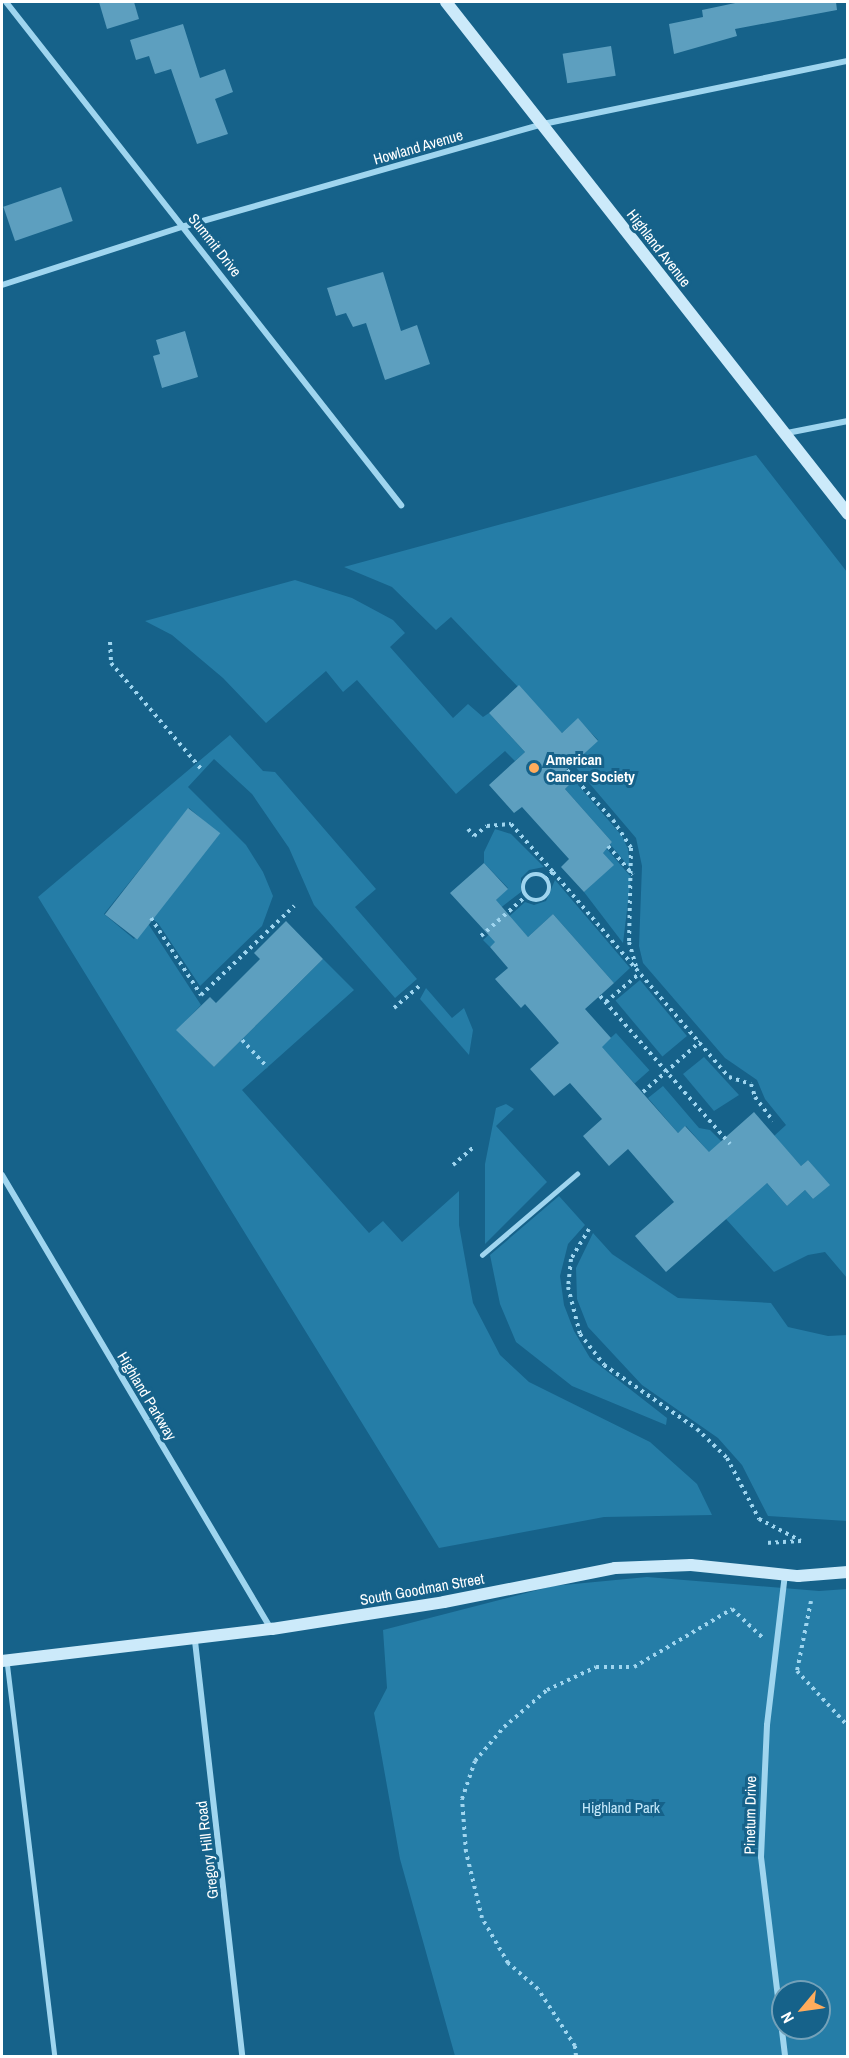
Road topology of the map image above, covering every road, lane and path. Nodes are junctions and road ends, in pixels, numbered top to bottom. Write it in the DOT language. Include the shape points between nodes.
graph roads {
  1 [pos="6,2"];
  2 [pos="446,2"];
  3 [pos="848,60"];
  4 [pos="543,124"];
  5 [pos="185,226"];
  6 [pos="2,285"];
  7 [pos="848,421"];
  8 [pos="786,433"];
  9 [pos="401,505"];
  10 [pos="848,514"];
  11 [pos="110,642"];
  12 [pos="567,770"];
  13 [pos="202,771"];
  14 [pos="468,829"];
  15 [pos="608,846"];
  16 [pos="553,872"];
  17 [pos="633,876"];
  18 [pos="546,878"];
  19 [pos="526,896"];
  20 [pos="294,906"];
  21 [pos="151,918"];
  22 [pos="481,936"];
  23 [pos="636,968"];
  24 [pos="640,973"];
  25 [pos="422,984"];
  26 [pos="600,996"];
  27 [pos="606,1002"];
  28 [pos="393,1008"];
  29 [pos="242,1040"];
  30 [pos="700,1042"];
  31 [pos="267,1067"];
  32 [pos="667,1071"];
  33 [pos="643,1092"];
  34 [pos="773,1121"];
  35 [pos="730,1144"];
  36 [pos="475,1146"];
  37 [pos="453,1165"];
  38 [pos="577,1174"];
  39 [pos="2,1175"];
  40 [pos="589,1229"];
  41 [pos="482,1255"];
  42 [pos="765,1543"];
  43 [pos="848,1572"];
  44 [pos="785,1574"];
  45 [pos="811,1601"];
  46 [pos="272,1629"];
  47 [pos="195,1641"];
  48 [pos="768,1643"];
  49 [pos="4,1661"];
  50 [pos="848,1726"];
  51 [pos="55,2056"];
  52 [pos="242,2056"];
  53 [pos="576,2056"];
  54 [pos="785,2056"];
  1 -- 5 [label="street, Summit Drive"];
  2 -- 4 [label="main road, Highland Avenue"];
  3 -- 4 [label="street, Howland Avenue"];
  4 -- 5 [label="street, Howland Avenue"];
  4 -- 8 [label="main road, Highland Avenue"];
  5 -- 6 [label="street, Howland Avenue"];
  5 -- 9 [label="street, Summit Drive"];
  7 -- 8 [label="street"];
  8 -- 10 [label="main road, Highland Avenue"];
  11 -- 13 [label="path" via="111,663"];
  12 -- 17 [label="path" via="624,834 631,848"];
  14 -- 16 [label="path" via="474,836 487,826 511,824"];
  15 -- 17 [label="path"];
  16 -- 18 [label="path"];
  16 -- 23 [label="path"];
  17 -- 23 [label="path" via="629,934"];
  18 -- 19 [label="path" via="546,895 534,900"];
  18 -- 19 [label="path" via="539,874 527,877 523,888"];
  19 -- 22 [label="path"];
  20 -- 21 [label="path" via="201,995"];
  23 -- 24 [label="path"];
  24 -- 27 [label="path"];
  24 -- 30 [label="path"];
  25 -- 28 [label="path"];
  26 -- 27 [label="path"];
  27 -- 32 [label="path"];
  29 -- 31 [label="path"];
  30 -- 32 [label="path"];
  30 -- 34 [label="path" via="729,1077 751,1084 754,1097"];
  32 -- 33 [label="path"];
  32 -- 35 [label="path"];
  36 -- 37 [label="path"];
  38 -- 41 [label="lane"];
  39 -- 46 [label="street, Highland Parkway"];
  40 -- 42 [label="path" via="571,1259 568,1287 580,1334 604,1365 697,1429 727,1458 759,1519 801,1541"];
  43 -- 44 [label="main road, South Goodman Street"];
  44 -- 46 [label="main road, South Goodman Street" via="691,1565 615,1568 444,1602"];
  44 -- 54 [label="street, Pinetum Drive" via="766,1725 760,1857"];
  45 -- 50 [label="path" via="797,1671"];
  46 -- 47 [label="main road, South Goodman Street"];
  47 -- 49 [label="main road, South Goodman Street"];
  47 -- 52 [label="street, Gregory Hill Road"];
  48 -- 53 [label="path" via="732,1609 634,1667 596,1667 547,1690 504,1727 476,1761 462,1799 466,1852 482,1918 508,1963 538,1989 575,2046"];
  49 -- 51 [label="lane"];
}
